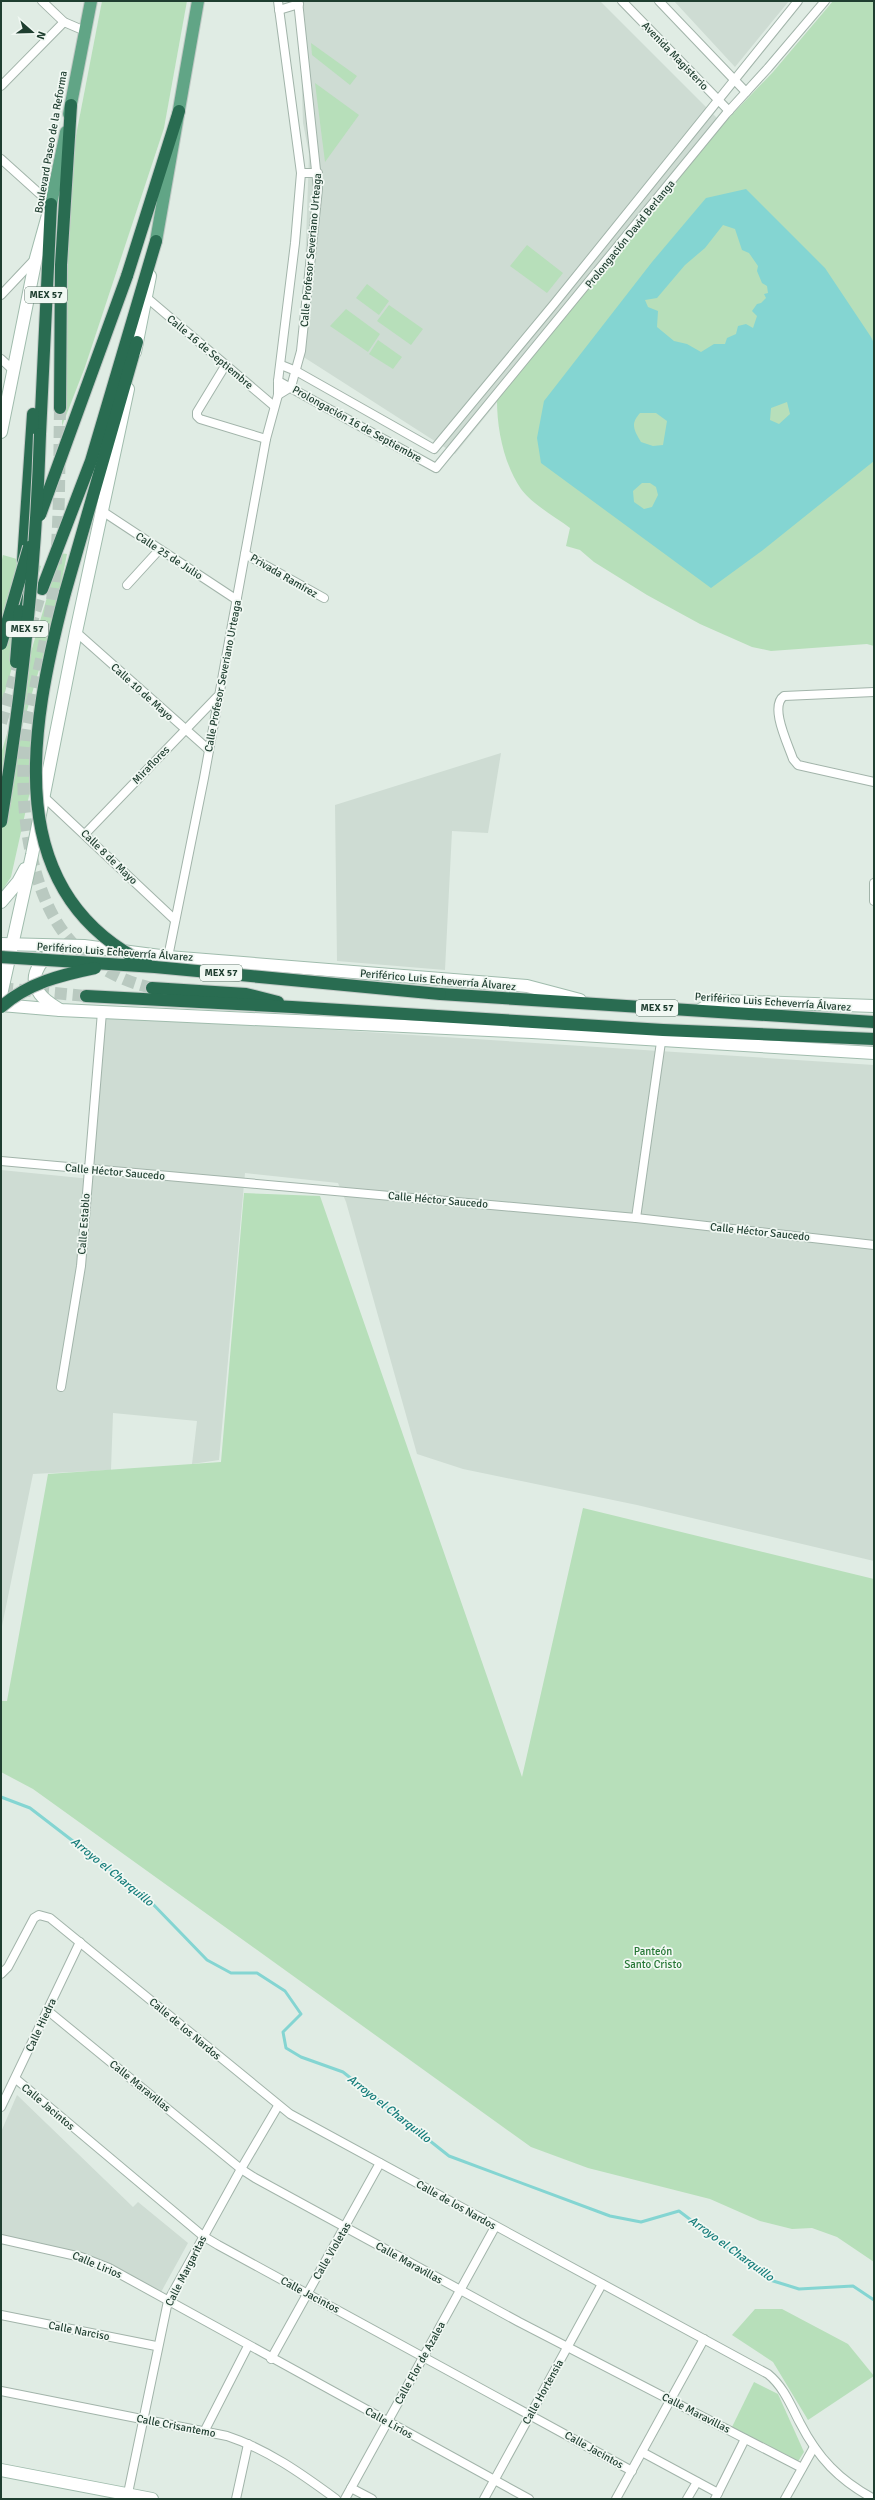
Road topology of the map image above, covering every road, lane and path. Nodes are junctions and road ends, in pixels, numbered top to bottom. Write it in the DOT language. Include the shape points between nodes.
graph roads {
  1 [pos="42,1"];
  2 [pos="91,1"];
  3 [pos="198,1"];
  4 [pos="278,1"];
  5 [pos="622,1"];
  6 [pos="659,1"];
  7 [pos="798,1"];
  8 [pos="825,1"];
  9 [pos="299,3"];
  10 [pos="279,10"];
  11 [pos="64,22"];
  12 [pos="85,31"];
  13 [pos="735,80"];
  14 [pos="1,86"];
  15 [pos="746,92"];
  16 [pos="718,100"];
  17 [pos="71,105"];
  18 [pos="179,111"];
  19 [pos="729,111"];
  20 [pos="1,158"];
  21 [pos="301,173"];
  22 [pos="318,173"];
  23 [pos="51,204"];
  24 [pos="156,241"];
  25 [pos="36,258"];
  26 [pos="1,295"];
  27 [pos="146,297"];
  28 [pos="137,342"];
  29 [pos="1,359"];
  30 [pos="281,365"];
  31 [pos="225,366"];
  32 [pos="13,370"];
  33 [pos="296,371"];
  34 [pos="278,381"];
  35 [pos="41,386"];
  36 [pos="290,386"];
  37 [pos="278,395"];
  38 [pos="274,406"];
  39 [pos="60,408"];
  40 [pos="1,432"];
  41 [pos="266,439"];
  42 [pos="434,449"];
  43 [pos="436,468"];
  44 [pos="102,511"];
  45 [pos="159,550"];
  46 [pos="245,554"];
  47 [pos="126,585"];
  48 [pos="42,589"];
  49 [pos="324,598"];
  50 [pos="237,600"];
  51 [pos="76,632"];
  52 [pos="1,644"];
  53 [pos="874,692"];
  54 [pos="218,697"];
  55 [pos="185,730"];
  56 [pos="209,750"];
  57 [pos="1,770"];
  58 [pos="874,782"];
  59 [pos="43,796"];
  60 [pos="1,822"];
  61 [pos="86,834"];
  62 [pos="32,856"];
  63 [pos="874,883"];
  64 [pos="874,901"];
  65 [pos="1,902"];
  66 [pos="175,920"];
  67 [pos="6,944"];
  68 [pos="64,945"];
  69 [pos="1,957"];
  70 [pos="168,957"];
  71 [pos="110,965"];
  72 [pos="155,967"];
  73 [pos="152,988"];
  74 [pos="1,995"];
  75 [pos="87,997"];
  76 [pos="599,1005"];
  77 [pos="1,1006"];
  78 [pos="292,1006"];
  79 [pos="874,1006"];
  80 [pos="60,1010"];
  81 [pos="700,1010"];
  82 [pos="102,1012"];
  83 [pos="874,1022"];
  84 [pos="662,1036"];
  85 [pos="874,1039"];
  86 [pos="874,1053"];
  87 [pos="1,1161"];
  88 [pos="88,1170"];
  89 [pos="636,1218"];
  90 [pos="874,1245"];
  91 [pos="61,1387"];
  92 [pos="80,1942"];
  93 [pos="1,1974"];
  94 [pos="48,2010"];
  95 [pos="16,2079"];
  96 [pos="278,2106"];
  97 [pos="1,2107"];
  98 [pos="380,2163"];
  99 [pos="240,2169"];
  100 [pos="495,2227"];
  101 [pos="345,2228"];
  102 [pos="203,2236"];
  103 [pos="1,2239"];
  104 [pos="602,2284"];
  105 [pos="460,2290"];
  106 [pos="308,2293"];
  107 [pos="168,2301"];
  108 [pos="1,2315"];
  109 [pos="704,2339"];
  110 [pos="156,2346"];
  111 [pos="248,2346"];
  112 [pos="567,2347"];
  113 [pos="423,2357"];
  114 [pos="272,2359"];
  115 [pos="1,2391"];
  116 [pos="671,2400"];
  117 [pos="530,2416"];
  118 [pos="142,2419"];
  119 [pos="387,2422"];
  120 [pos="205,2430"];
  121 [pos="745,2439"];
  122 [pos="248,2444"];
  123 [pos="814,2447"];
  124 [pos="642,2452"];
  125 [pos="802,2468"];
  126 [pos="1,2470"];
  127 [pos="632,2471"];
  128 [pos="494,2480"];
  129 [pos="697,2482"];
  130 [pos="351,2488"];
  131 [pos="127,2496"];
  132 [pos="716,2496"];
  133 [pos="862,2496"];
  134 [pos="152,2499"];
  135 [pos="236,2499"];
  136 [pos="336,2499"];
  137 [pos="345,2499"];
  138 [pos="372,2499"];
  139 [pos="484,2499"];
  140 [pos="529,2499"];
  141 [pos="616,2499"];
  142 [pos="687,2499"];
  143 [pos="786,2499"];
  144 [pos="874,2499"];
  1 -- 11 [label="street"];
  2 -- 12 [label="main road, Boulevard Paseo de la Reforma / MEX 57"];
  3 -- 18 [label="main road, MEX 57"];
  4 -- 10 [label="street, Calle Profesor Severiano Urteaga"];
  5 -- 16 [label="street, Avenida Magisterio"];
  6 -- 13 [label="street"];
  7 -- 13 [label="street, Prolongación David Berlanga"];
  8 -- 15 [label="street, Prolongación David Berlanga"];
  9 -- 10 [label="street"];
  9 -- 22 [label="street, Calle Profesor Severiano Urteaga"];
  10 -- 21 [label="street, Calle Profesor Severiano Urteaga"];
  11 -- 12 [label="street"];
  11 -- 14 [label="street"];
  12 -- 17 [label="main road, Boulevard Paseo de la Reforma / MEX 57"];
  13 -- 15 [label="street"];
  13 -- 16 [label="street, Prolongación David Berlanga"];
  15 -- 19 [label="street, Prolongación David Berlanga"];
  16 -- 19 [label="street, Avenida Magisterio"];
  16 -- 42 [label="street, Prolongación David Berlanga"];
  17 -- 23 [label="main road, Boulevard Paseo de la Reforma / MEX 57"];
  17 -- 39 [label="highway" via="61,265"];
  18 -- 24 [label="main road"];
  18 -- 52 [label="highway, MEX 57, bridge" via="127,276 32,538"];
  19 -- 43 [label="street, Prolongación David Berlanga"];
  20 -- 23 [label="street"];
  21 -- 22 [label="street"];
  21 -- 30 [label="street, Calle Profesor Severiano Urteaga"];
  22 -- 33 [label="street, Calle Profesor Severiano Urteaga" via="305,328"];
  23 -- 25 [label="street"];
  23 -- 35 [label="highway, Boulevard Paseo de la Reforma / MEX 57"];
  24 -- 27 [label="street"];
  24 -- 48 [label="highway" via="91,461"];
  25 -- 26 [label="street"];
  25 -- 32 [label="street"];
  27 -- 28 [label="street"];
  27 -- 31 [label="street, Calle 16 de Septiembre"];
  28 -- 44 [label="street"];
  28 -- 72 [label="highway, bridge" via="65,594 32,737 29,800 34,844 47,880 78,921 98,938 125,954"];
  29 -- 32 [label="street"];
  30 -- 33 [label="street, Prolongación 16 de Septiembre"];
  30 -- 34 [label="street, Calle Profesor Severiano Urteaga"];
  31 -- 38 [label="street, Calle 16 de Septiembre"];
  31 -- 41 [label="street" via="197,416"];
  32 -- 40 [label="street"];
  33 -- 36 [label="street, Calle Profesor Severiano Urteaga"];
  33 -- 42 [label="street, Prolongación 16 de Septiembre"];
  34 -- 36 [label="street, Prolongación 16 de Septiembre"];
  34 -- 37 [label="street, Calle Profesor Severiano Urteaga"];
  35 -- 57 [label="highway, bridge" via="33,413 15,685"];
  35 -- 60 [label="highway, Boulevard Paseo de la Reforma / MEX 57, bridge" via="38,491 24,661"];
  36 -- 37 [label="street"];
  36 -- 43 [label="street, Prolongación 16 de Septiembre"];
  37 -- 38 [label="street, Calle Profesor Severiano Urteaga"];
  38 -- 41 [label="street, Calle Profesor Severiano Urteaga"];
  41 -- 46 [label="street, Calle Profesor Severiano Urteaga"];
  44 -- 45 [label="street, Calle 25 de Julio"];
  44 -- 51 [label="street"];
  45 -- 47 [label="street"];
  45 -- 50 [label="street, Calle 25 de Julio"];
  46 -- 49 [label="street, Privada Ramírez"];
  46 -- 50 [label="street, Calle Profesor Severiano Urteaga"];
  50 -- 54 [label="street, Calle Profesor Severiano Urteaga"];
  51 -- 55 [label="street, Calle 10 de Mayo"];
  51 -- 59 [label="street"];
  53 -- 58 [label="street" via="784,696 780,698 777,710 793,758 798,765"];
  54 -- 55 [label="street, Miraflores"];
  54 -- 56 [label="street, Calle Profesor Severiano Urteaga"];
  55 -- 56 [label="street, Calle 10 de Mayo"];
  55 -- 61 [label="street, Miraflores"];
  56 -- 66 [label="street, Calle Profesor Severiano Urteaga"];
  59 -- 61 [label="street, Calle 8 de Mayo"];
  59 -- 62 [label="street"];
  61 -- 66 [label="street, Calle 8 de Mayo"];
  62 -- 65 [label="street" via="18,882"];
  62 -- 67 [label="street"];
  63 -- 64 [label="street"];
  66 -- 70 [label="street, Calle Profesor Severiano Urteaga"];
  67 -- 68 [label="street"];
  67 -- 74 [label="street"];
  68 -- 70 [label="street"];
  68 -- 80 [label="street" via="50,952 40,963 36,974 36,985 40,994"];
  69 -- 71 [label="highway, Periférico Luis Echeverría Álvarez / MEX 57, bridge"];
  70 -- 76 [label="street" via="527,986"];
  71 -- 72 [label="highway, Periférico Luis Echeverría Álvarez / MEX 57, bridge"];
  71 -- 77 [label="highway, bridge" via="46,980"];
  72 -- 76 [label="highway, Periférico Luis Echeverría Álvarez / MEX 57, bridge" via="440,994"];
  73 -- 78 [label="highway" via="255,995"];
  75 -- 78 [label="highway, MEX 57"];
  76 -- 81 [label="highway, Periférico Luis Echeverría Álvarez / MEX 57"];
  77 -- 80 [label="street"];
  78 -- 84 [label="highway, MEX 57"];
  79 -- 81 [label="street" via="722,1001"];
  80 -- 82 [label="street"];
  81 -- 83 [label="highway, Periférico Luis Echeverría Álvarez / MEX 57"];
  82 -- 84 [label="street"];
  82 -- 88 [label="street, Calle Establo"];
  84 -- 85 [label="highway, MEX 57"];
  84 -- 86 [label="street"];
  84 -- 89 [label="street"];
  87 -- 88 [label="street, Calle Héctor Saucedo"];
  88 -- 89 [label="street, Calle Héctor Saucedo"];
  88 -- 91 [label="street, Calle Establo" via="81,1266"];
  89 -- 90 [label="street, Calle Héctor Saucedo"];
  92 -- 93 [label="street, Calle de los Nardos" via="58,1923 39,1915 30,1923 8,1967"];
  92 -- 94 [label="street, Calle Hiedra"];
  92 -- 96 [label="street, Calle de los Nardos"];
  94 -- 95 [label="street, Calle Hiedra"];
  94 -- 99 [label="street, Calle Maravillas"];
  95 -- 97 [label="street, Calle Hiedra"];
  95 -- 102 [label="street, Calle Jacintos"];
  96 -- 98 [label="street, Calle de los Nardos"];
  96 -- 99 [label="street, Calle Margaritas"];
  98 -- 100 [label="street, Calle de los Nardos"];
  98 -- 101 [label="street, Calle Violetas"];
  99 -- 101 [label="street, Calle Maravillas"];
  99 -- 102 [label="street, Calle Margaritas"];
  100 -- 104 [label="street, Calle de los Nardos"];
  100 -- 105 [label="street, Calle Flor de Azalea"];
  101 -- 105 [label="street, Calle Maravillas"];
  101 -- 106 [label="street, Calle Violetas"];
  102 -- 106 [label="street, Calle Jacintos"];
  102 -- 107 [label="street, Calle Margaritas"];
  103 -- 107 [label="street, Calle Lirios" via="81,2256 109,2268"];
  104 -- 109 [label="street, Calle de los Nardos"];
  104 -- 112 [label="street, Calle Hortensia"];
  105 -- 112 [label="street, Calle Maravillas"];
  105 -- 113 [label="street, Calle Flor de Azalea"];
  106 -- 113 [label="street, Calle Jacintos"];
  106 -- 114 [label="street, Calle Violetas"];
  107 -- 110 [label="street, Calle Margaritas"];
  107 -- 111 [label="street, Calle Lirios"];
  108 -- 110 [label="street, Calle Narciso"];
  109 -- 116 [label="street"];
  109 -- 123 [label="street, Calle de los Nardos" via="775,2380"];
  110 -- 118 [label="street, Calle Margaritas"];
  111 -- 114 [label="street, Calle Lirios"];
  111 -- 120 [label="street"];
  112 -- 116 [label="street, Calle Maravillas"];
  112 -- 117 [label="street, Calle Hortensia"];
  113 -- 117 [label="street, Calle Jacintos"];
  113 -- 119 [label="street, Calle Flor de Azalea"];
  114 -- 119 [label="street, Calle Lirios"];
  115 -- 118 [label="street, Calle Crisantemo"];
  116 -- 121 [label="street, Calle Maravillas"];
  116 -- 124 [label="street"];
  117 -- 127 [label="street, Calle Jacintos"];
  117 -- 128 [label="street, Calle Hortensia"];
  118 -- 120 [label="street, Calle Crisantemo"];
  118 -- 131 [label="street, Calle Margaritas"];
  119 -- 128 [label="street, Calle Lirios"];
  119 -- 130 [label="street, Calle Flor de Azalea"];
  120 -- 122 [label="street, Calle Crisantemo"];
  121 -- 125 [label="street, Calle Maravillas"];
  121 -- 132 [label="street"];
  122 -- 135 [label="street"];
  122 -- 136 [label="street, Calle Crisantemo" via="301,2474"];
  123 -- 125 [label="street"];
  123 -- 133 [label="street, Calle de los Nardos" via="832,2470"];
  124 -- 127 [label="street"];
  124 -- 129 [label="street"];
  125 -- 143 [label="street"];
  126 -- 131 [label="street"];
  127 -- 141 [label="street"];
  128 -- 139 [label="street, Calle Hortensia"];
  128 -- 140 [label="street, Calle Lirios"];
  129 -- 132 [label="street"];
  129 -- 142 [label="street"];
  130 -- 137 [label="street, Calle Flor de Azalea"];
  130 -- 138 [label="street"];
  131 -- 134 [label="street"];
  133 -- 144 [label="street, Calle de los Nardos"];
}
